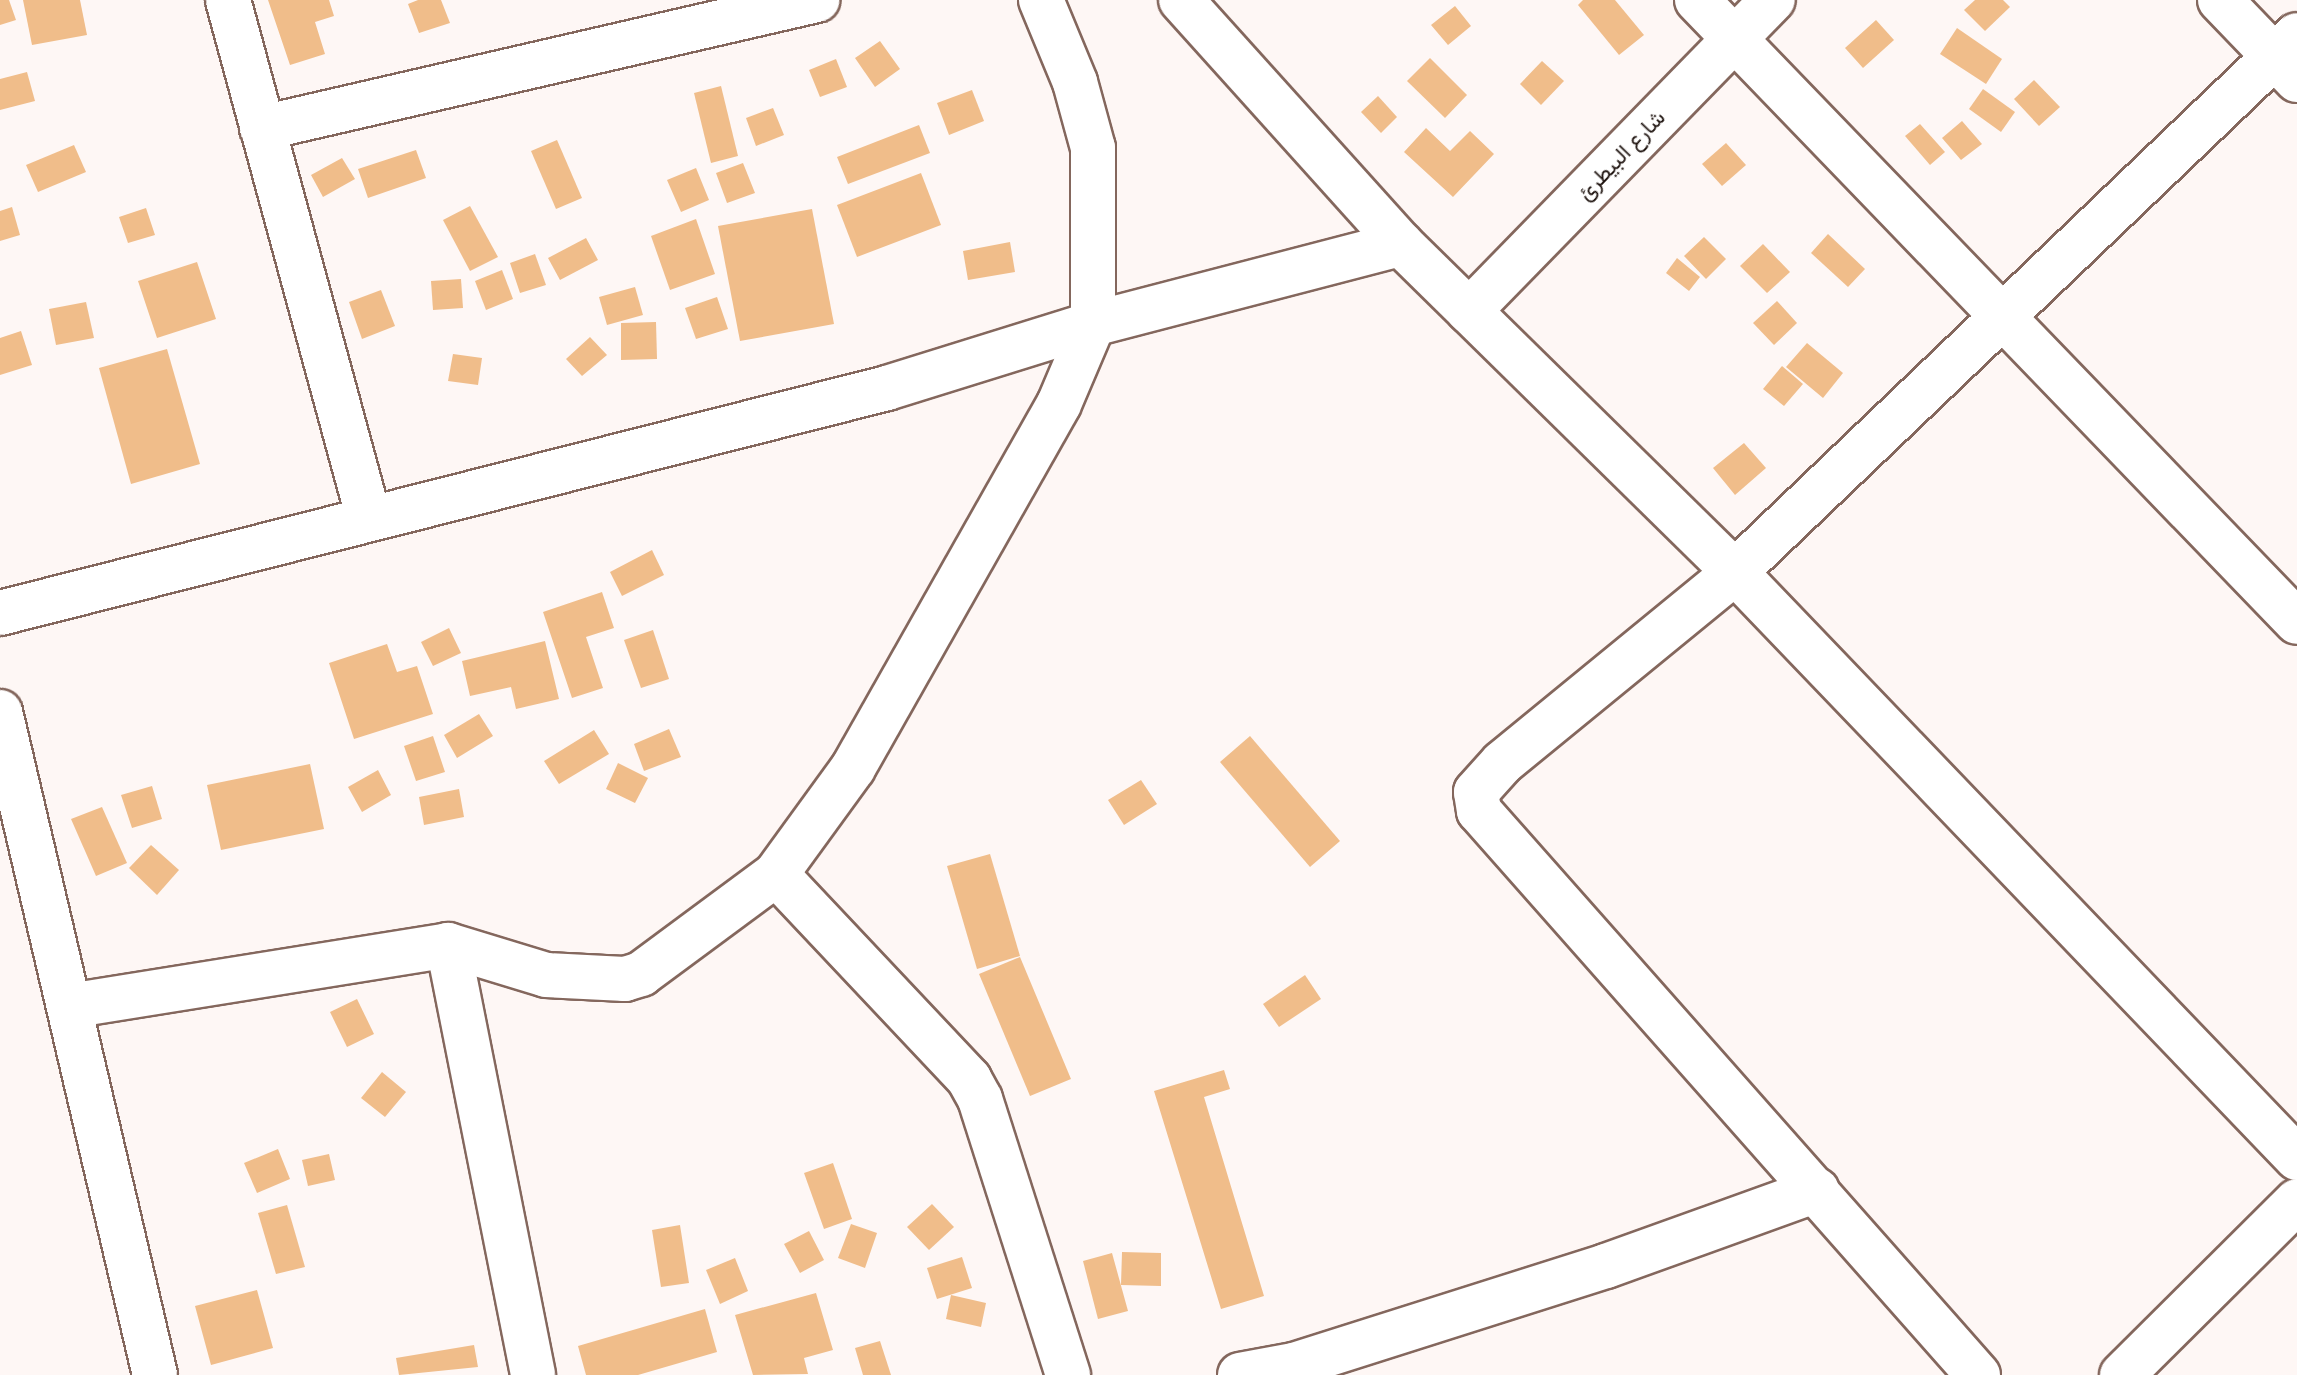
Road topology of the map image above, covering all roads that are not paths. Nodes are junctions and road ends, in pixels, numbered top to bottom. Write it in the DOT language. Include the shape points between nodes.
graph roads {
  1 [pos="228,0"];
  2 [pos="817,0"];
  3 [pos="1041,0"];
  4 [pos="1181,0"];
  5 [pos="1697,0"];
  6 [pos="1773,0"];
  7 [pos="2220,0"];
  8 [pos="1734,38"];
  9 [pos="2289,57"];
  10 [pos="262,128"];
  11 [pos="1401,244"];
  12 [pos="1469,311"];
  13 [pos="2003,314"];
  14 [pos="1093,324"];
  15 [pos="369,519"];
  16 [pos="1735,572"];
  17 [pos="0,613"];
  18 [pos="2297,622"];
  19 [pos="0,712"];
  20 [pos="776,874"];
  21 [pos="448,945"];
  22 [pos="69,1006"];
  23 [pos="2297,1158"];
  24 [pos="1817,1190"];
  25 [pos="2297,1201"];
  26 [pos="1295,1370"];
  27 [pos="155,1375"];
  28 [pos="533,1375"];
  29 [pos="1068,1375"];
  30 [pos="1240,1375"];
  31 [pos="1978,1375"];
  32 [pos="2122,1375"];
  1 -- 10 [label="street"];
  2 -- 10 [label="street"];
  3 -- 14 [label="street" via="1075,82 1093,148"];
  4 -- 11 [label="street"];
  5 -- 8 [label="street"];
  6 -- 8 [label="street, شارع البيطرئ"];
  7 -- 9 [label="street"];
  8 -- 12 [label="street, شارع البيطرئ"];
  8 -- 13 [label="street"];
  9 -- 13 [label="street"];
  10 -- 15 [label="street"];
  11 -- 12 [label="street"];
  11 -- 14 [label="street"];
  12 -- 16 [label="street"];
  13 -- 16 [label="street"];
  13 -- 18 [label="street"];
  14 -- 15 [label="street" via="887,388"];
  14 -- 20 [label="street" via="1059,404 853,768"];
  15 -- 17 [label="street"];
  16 -- 23 [label="street"];
  16 -- 24 [label="street" via="1502,763 1478,788 1475,801"];
  19 -- 22 [label="street"];
  20 -- 21 [label="street" via="641,974 625,979 546,975"];
  20 -- 29 [label="street" via="969,1079 980,1099"];
  21 -- 22 [label="street"];
  21 -- 28 [label="street"];
  22 -- 27 [label="street"];
  24 -- 26 [label="street"];
  24 -- 31 [label="street"];
  25 -- 32 [label="street"];
  26 -- 30 [label="street"];
}
